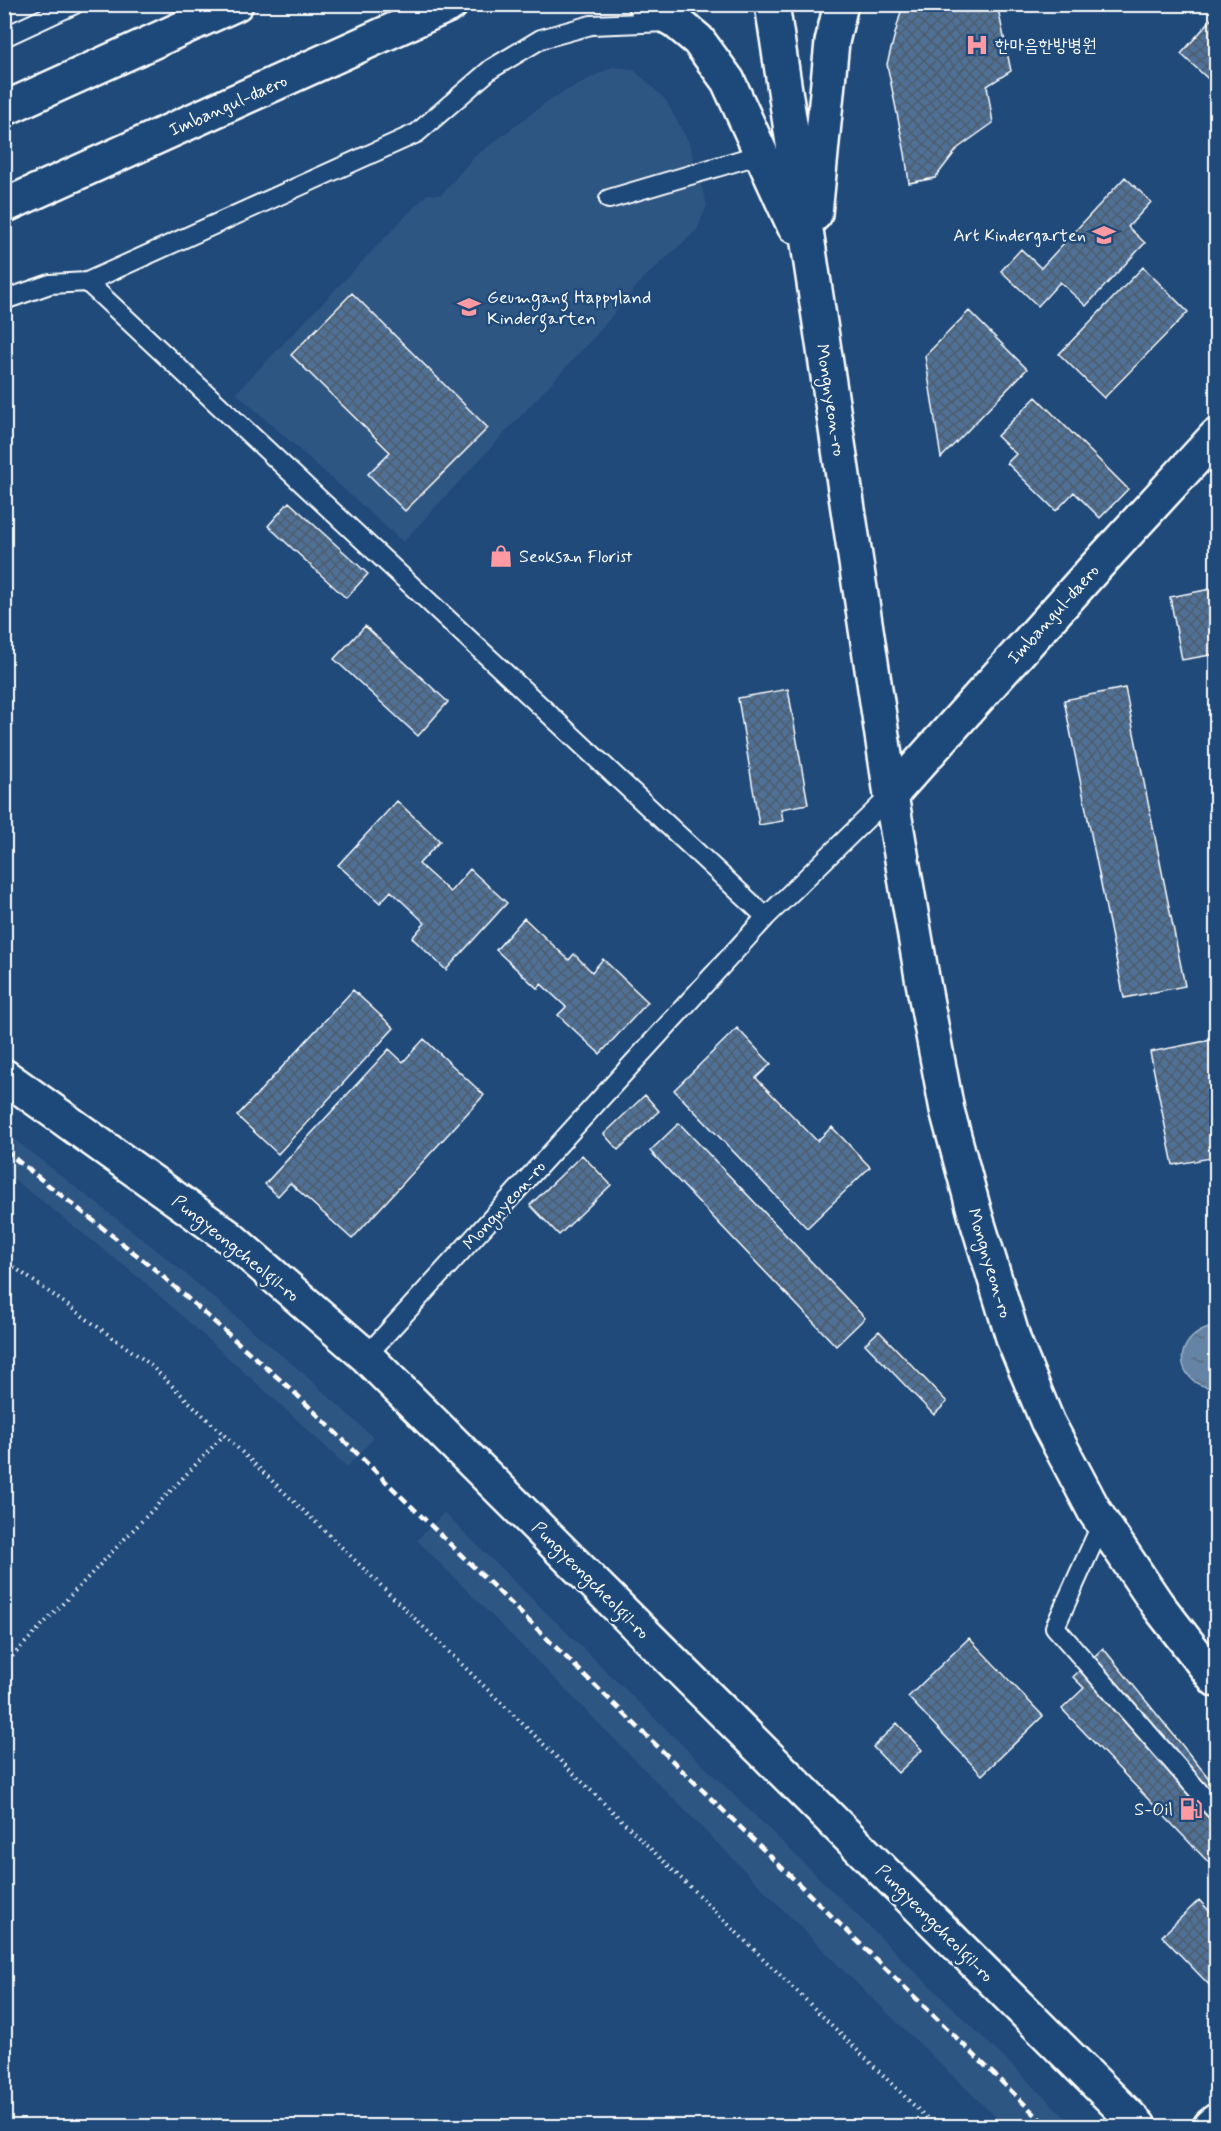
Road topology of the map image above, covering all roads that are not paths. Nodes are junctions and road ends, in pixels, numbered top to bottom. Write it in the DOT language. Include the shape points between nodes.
graph roads {
  1 [pos="75,4"];
  2 [pos="236,4"];
  3 [pos="451,4"];
  4 [pos="645,4"];
  5 [pos="772,4"];
  6 [pos="841,4"];
  7 [pos="675,21"];
  8 [pos="4,37"];
  9 [pos="4,109"];
  10 [pos="762,154"];
  11 [pos="609,199"];
  12 [pos="4,206"];
  13 [pos="811,263"];
  14 [pos="87,282"];
  15 [pos="4,300"];
  16 [pos="1216,436"];
  17 [pos="891,795"];
  18 [pos="766,916"];
  19 [pos="4,1076"];
  20 [pos="366,1356"];
  21 [pos="1102,1523"];
  22 [pos="1216,1680"];
  23 [pos="1216,1810"];
  24 [pos="1216,2121"];
  25 [pos="1139,2127"];
  26 [pos="1210,2127"];
  1 -- 8 [label="lane"];
  2 -- 9 [label="main road"];
  3 -- 12 [label="main road, Imbangul-daero"];
  4 -- 7 [label="main road"];
  5 -- 13 [label="main road, Mongnyeon-ro"];
  6 -- 13 [label="main road" via="832,42"];
  7 -- 10 [label="main road" via="698,40 728,81"];
  7 -- 14 [label="lane" via="591,25 541,39 491,69 417,133"];
  10 -- 11 [label="lane"];
  10 -- 13 [label="main road"];
  13 -- 17 [label="main road, Mongnyeon-ro"];
  14 -- 15 [label="lane" via="50,284"];
  14 -- 18 [label="lane"];
  16 -- 17 [label="main road, Imbangul-daero"];
  17 -- 18 [label="lane, Mongnyeon-ro"];
  17 -- 21 [label="main road, Mongnyeon-ro" via="947,1110 975,1214 1014,1341 1048,1422"];
  18 -- 20 [label="lane, Mongnyeon-ro"];
  19 -- 20 [label="main road, Pungyeongcheolgil-ro" via="229,1238"];
  20 -- 25 [label="main road, Pungyeongcheolgil-ro"];
  21 -- 22 [label="main road, Mongnyeon-ro" via="1152,1598"];
  21 -- 23 [label="lane" via="1055,1627"];
  24 -- 26 [label="main road"];
}
